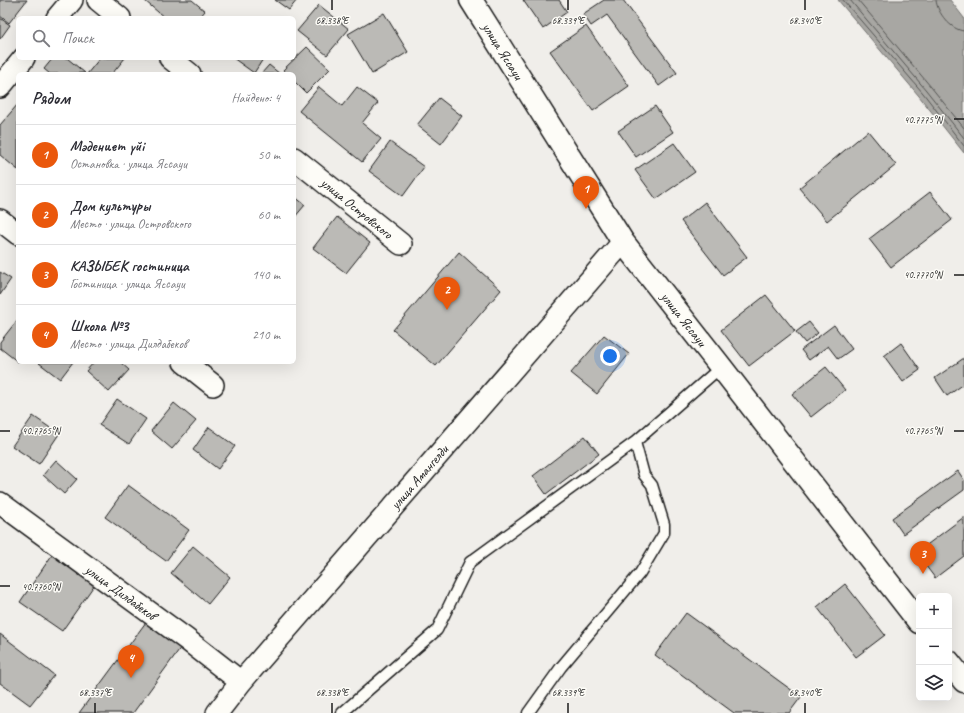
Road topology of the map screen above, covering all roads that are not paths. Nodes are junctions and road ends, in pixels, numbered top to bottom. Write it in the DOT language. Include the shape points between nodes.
graph roads {
  1 [pos="72,0"];
  2 [pos="98,0"];
  3 [pos="471,0"];
  4 [pos="59,16"];
  5 [pos="118,16"];
  6 [pos="22,60"];
  7 [pos="172,60"];
  8 [pos="188,72"];
  9 [pos="0,86"];
  10 [pos="296,160"];
  11 [pos="0,220"];
  12 [pos="16,232"];
  13 [pos="623,242"];
  14 [pos="401,244"];
  15 [pos="187,364"];
  16 [pos="722,367"];
  17 [pos="213,385"];
  18 [pos="635,442"];
  19 [pos="0,503"];
  20 [pos="916,618"];
  21 [pos="951,665"];
  22 [pos="964,681"];
  23 [pos="241,682"];
  24 [pos="216,713"];
  25 [pos="342,713"];
  26 [pos="528,713"];
  1 -- 4 [label="street"];
  2 -- 5 [label="street"];
  3 -- 13 [label="street, улица Яссауи"];
  6 -- 9 [label="street"];
  7 -- 8 [label="street"];
  10 -- 14 [label="street, улица Островского"];
  11 -- 12 [label="street"];
  13 -- 16 [label="street, улица Яссауи"];
  13 -- 23 [label="street, улица Амангелди"];
  15 -- 17 [label="street"];
  16 -- 18 [label="lane"];
  16 -- 20 [label="street, улица Яссауи"];
  18 -- 25 [label="lane" via="470,562 437,630"];
  18 -- 26 [label="lane" via="644,475 652,485 664,524 664,533 640,573 561,667"];
  19 -- 23 [label="street, улица Дилдабеков"];
  21 -- 22 [label="street"];
  23 -- 24 [label="street, улица Амангелди"];
}
